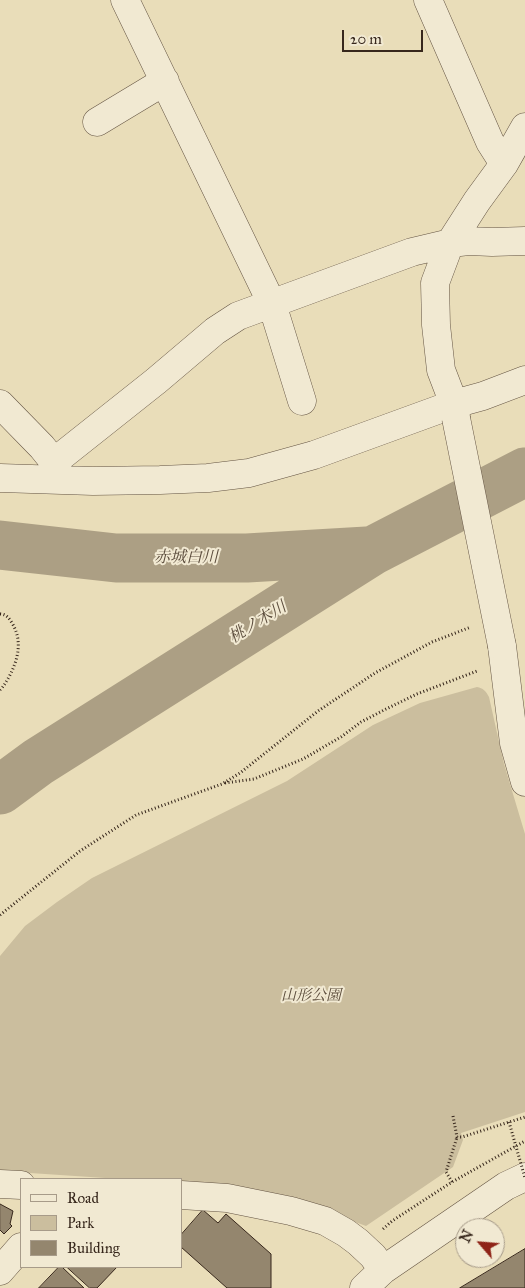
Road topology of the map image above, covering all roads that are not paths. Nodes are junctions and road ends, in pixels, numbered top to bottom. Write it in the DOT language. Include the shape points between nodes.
graph roads {
  1 [pos="125,0"];
  2 [pos="428,0"];
  3 [pos="165,82"];
  4 [pos="97,122"];
  5 [pos="525,127"];
  6 [pos="504,164"];
  7 [pos="525,241"];
  8 [pos="450,243"];
  9 [pos="272,304"];
  10 [pos="525,380"];
  11 [pos="302,401"];
  12 [pos="0,404"];
  13 [pos="455,411"];
  14 [pos="53,470"];
  15 [pos="0,478"];
  16 [pos="525,782"];
  17 [pos="525,1178"];
  18 [pos="0,1184"];
  19 [pos="20,1185"];
  20 [pos="182,1195"];
  21 [pos="20,1248"];
  22 [pos="384,1270"];
  23 [pos="0,1271"];
  24 [pos="364,1288"];
  1 -- 3 [label="street"];
  2 -- 6 [label="street" via="490,142"];
  3 -- 4 [label="street"];
  3 -- 9 [label="street"];
  5 -- 6 [label="street"];
  6 -- 8 [label="street"];
  7 -- 8 [label="street"];
  8 -- 9 [label="street" via="412,252"];
  8 -- 13 [label="street" via="436,283 436,325 441,370"];
  9 -- 11 [label="street"];
  9 -- 14 [label="street" via="238,316 215,331"];
  10 -- 13 [label="street"];
  12 -- 14 [label="street"];
  13 -- 14 [label="street" via="249,474 93,481"];
  13 -- 16 [label="street, bridge" via="503,653 514,743"];
  14 -- 15 [label="street"];
  17 -- 22 [label="street" via="506,1186"];
  18 -- 19 [label="street"];
  20 -- 22 [label="street" via="227,1198 291,1211 325,1222 362,1246"];
  21 -- 23 [label="street"];
  22 -- 24 [label="street"];
}
